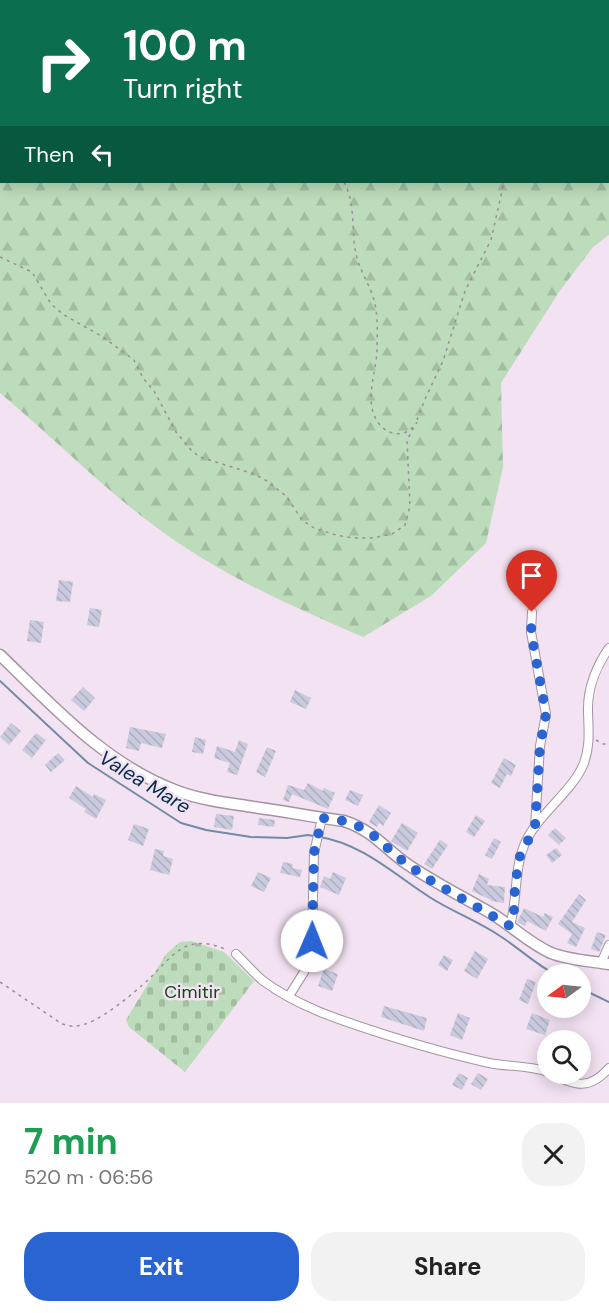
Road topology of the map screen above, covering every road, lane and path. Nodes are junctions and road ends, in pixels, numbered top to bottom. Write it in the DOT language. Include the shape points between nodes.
graph roads {
  1 [pos="344,183"];
  2 [pos="504,183"];
  3 [pos="0,257"];
  4 [pos="417,422"];
  5 [pos="532,612"];
  6 [pos="609,648"];
  7 [pos="0,655"];
  8 [pos="590,735"];
  9 [pos="609,744"];
  10 [pos="322,818"];
  11 [pos="535,827"];
  12 [pos="510,926"];
  13 [pos="609,945"];
  14 [pos="236,954"];
  15 [pos="605,964"];
  16 [pos="0,982"];
  17 [pos="289,996"];
  18 [pos="609,1068"];
  19 [pos="537,1069"];
  20 [pos="591,1081"];
  1 -- 4 [label="path" via="352,201 357,257 376,309 371,397 375,419 385,431 396,435 409,431"];
  2 -- 4 [label="path" via="491,240 465,291 444,361"];
  3 -- 4 [label="path" via="32,272 51,304 134,360 176,432 192,451 267,481 314,528 336,536 373,538 392,534 405,525 410,506 407,440"];
  5 -- 11 [label="street" via="531,632 546,714"];
  6 -- 8 [label="street" via="593,680 588,706"];
  7 -- 10 [label="street" via="97,746 153,781 205,799"];
  8 -- 9 [label="path"];
  8 -- 11 [label="street" via="584,764"];
  10 -- 12 [label="street" via="360,827 433,882"];
  10 -- 17 [label="street" via="314,853 312,941 304,972"];
  11 -- 12 [label="street" via="520,856"];
  12 -- 15 [label="street" via="553,953"];
  13 -- 15 [label="street"];
  14 -- 16 [label="path" via="216,945 189,946 176,952 99,1017 74,1027 62,1024"];
  14 -- 17 [label="street" via="262,979"];
  17 -- 19 [label="street" via="332,1018 426,1047 488,1063"];
  18 -- 20 [label="street"];
}
